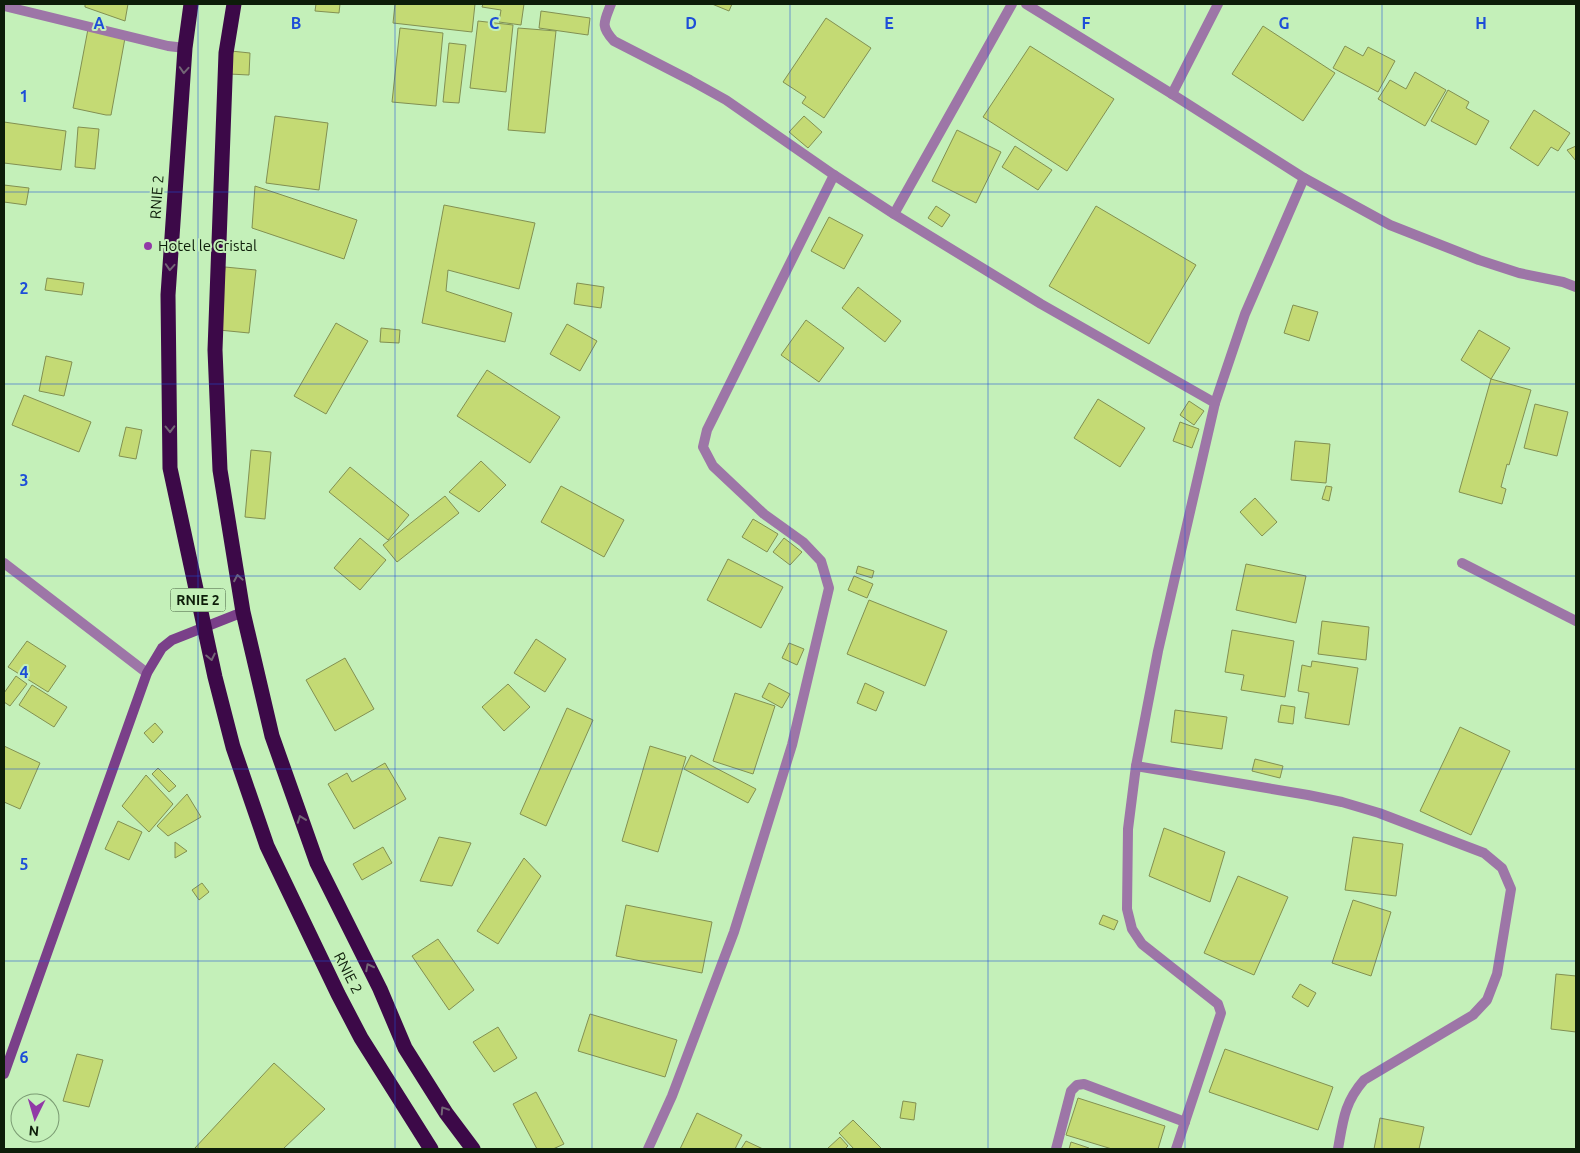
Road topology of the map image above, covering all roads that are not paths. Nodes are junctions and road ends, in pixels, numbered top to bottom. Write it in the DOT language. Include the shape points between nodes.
graph roads {
  1 [pos="191,4"];
  2 [pos="234,4"];
  3 [pos="611,4"];
  4 [pos="1012,4"];
  5 [pos="1026,4"];
  6 [pos="1218,4"];
  7 [pos="4,6"];
  8 [pos="185,48"];
  9 [pos="1172,94"];
  10 [pos="834,175"];
  11 [pos="1304,178"];
  12 [pos="894,214"];
  13 [pos="1576,287"];
  14 [pos="1215,403"];
  15 [pos="4,563"];
  16 [pos="1462,563"];
  17 [pos="243,612"];
  18 [pos="1576,622"];
  19 [pos="204,626"];
  20 [pos="147,673"];
  21 [pos="1136,766"];
  22 [pos="4,1074"];
  23 [pos="1185,1122"];
  24 [pos="431,1149"];
  25 [pos="473,1149"];
  26 [pos="648,1149"];
  27 [pos="1056,1149"];
  28 [pos="1176,1149"];
  29 [pos="1338,1149"];
  1 -- 8 [label="highway, RNIE 2 / RNIE 2"];
  17 -- 2 [label="highway, RNIE 2 / RNIE 2, one-way" via="220,470 215,350 226,53"];
  3 -- 10 [label="street" via="604,22 606,32 614,41 726,100"];
  4 -- 12 [label="street"];
  5 -- 9 [label="street"];
  6 -- 9 [label="street"];
  7 -- 8 [label="street"];
  8 -- 19 [label="highway, RNIE 2 / RNIE 2, one-way" via="168,295 170,468"];
  9 -- 11 [label="street"];
  10 -- 12 [label="street"];
  10 -- 26 [label="street" via="708,430 703,447 713,466 821,561 829,588 792,745 734,932 672,1096"];
  11 -- 13 [label="street" via="1390,225 1479,260"];
  11 -- 14 [label="street" via="1245,314"];
  12 -- 14 [label="street" via="1041,304"];
  14 -- 21 [label="street" via="1158,651"];
  15 -- 20 [label="street"];
  16 -- 18 [label="street"];
  17 -- 19 [label="main road"];
  25 -- 17 [label="highway, RNIE 2 / RNIE 2, one-way" via="446,1114 405,1048 380,989 317,863 272,736"];
  19 -- 20 [label="main road" via="162,648"];
  19 -- 24 [label="highway, RNIE 2 / RNIE 2, one-way" via="233,747 267,846 361,1038"];
  20 -- 22 [label="main road"];
  21 -- 23 [label="street" via="1128,829 1127,909 1132,929 1142,944 1218,1004 1221,1013"];
  21 -- 29 [label="street" via="1308,795 1379,813 1484,853 1502,868 1511,890 1497,974 1487,1000 1473,1015 1364,1080 1346,1109"];
  23 -- 27 [label="street" via="1084,1084 1077,1085 1071,1091"];
  23 -- 28 [label="street"];
}
